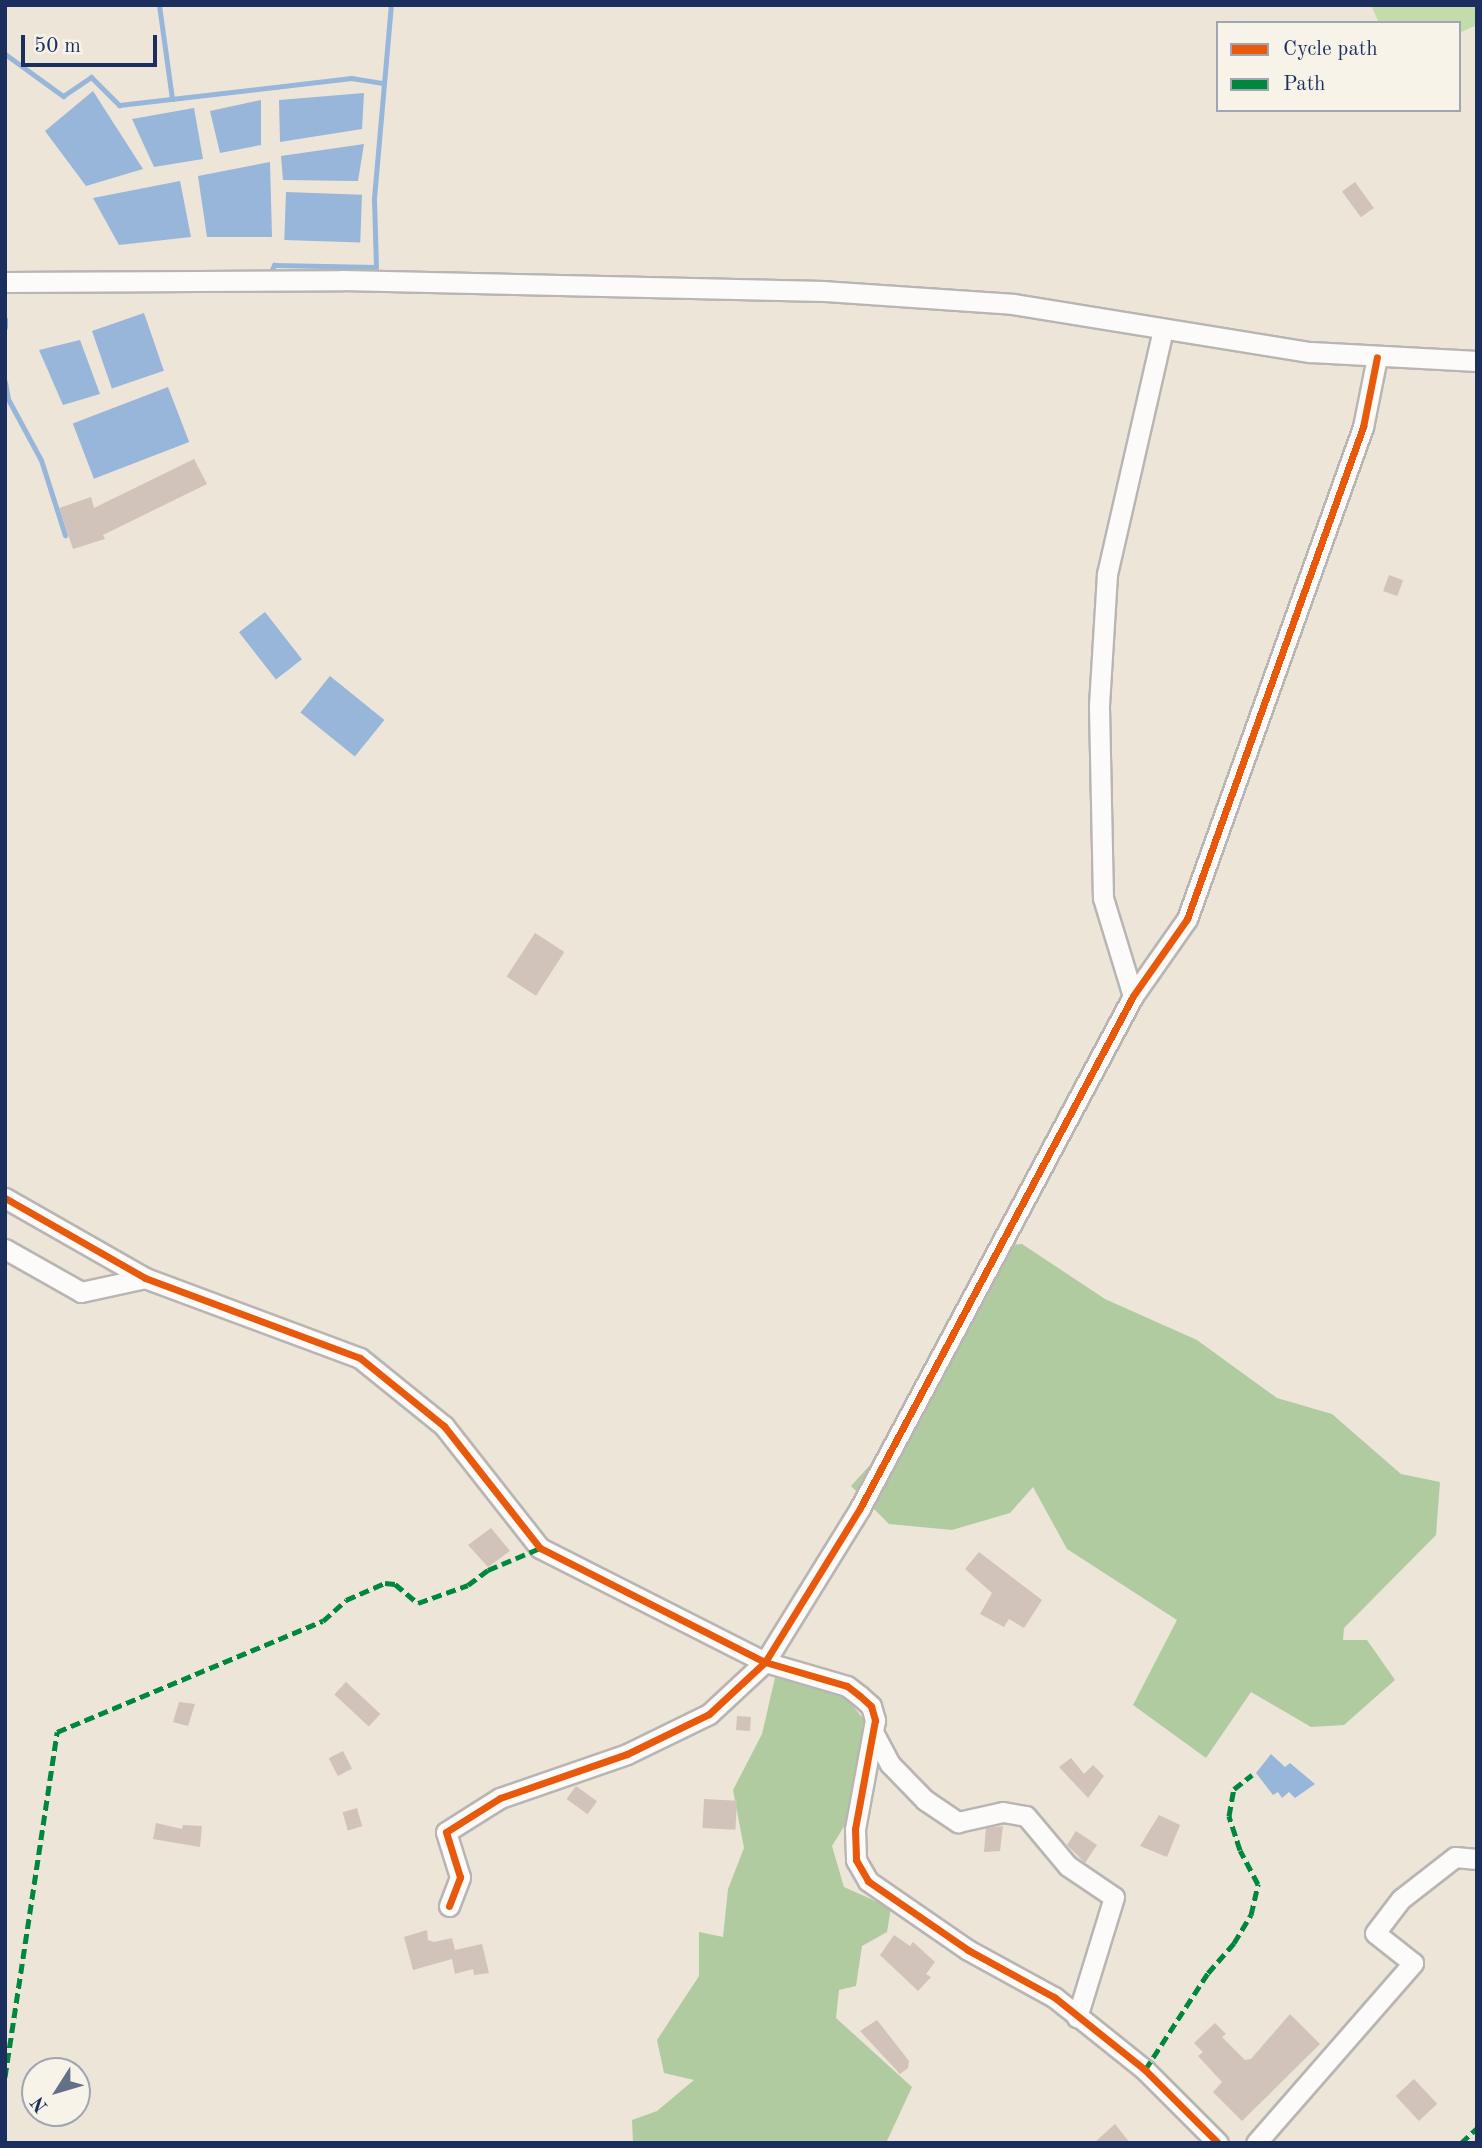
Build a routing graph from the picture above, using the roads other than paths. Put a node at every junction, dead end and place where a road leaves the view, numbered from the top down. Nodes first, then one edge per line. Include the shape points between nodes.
1 (5, 282) edge
2 (1163, 329) junction
3 (1377, 357) junction
4 (1477, 361) edge
5 (1133, 996) junction
6 (5, 1198) edge
7 (5, 1249) edge
8 (145, 1278) junction
9 (765, 1662) junction
10 (874, 1734) junction
11 (1477, 1859) edge
12 (449, 1906) dead end
13 (1077, 2017) junction
14 (1218, 2143) edge
15 (1256, 2143) edge

1 - 2 street via 342,280 824,291 1013,304
2 - 3 street via 1311,352
2 - 5 street via 1107,574 1099,705 1103,898
3 - 4 street
3 - 5 street via 1363,427 1187,919
5 - 9 street via 860,1508
6 - 8 street
7 - 8 street via 81,1292
8 - 9 street via 360,1358 444,1426 540,1548
9 - 10 street via 847,1686 871,1706
9 - 12 street via 709,1714 627,1754 528,1787 458,1822 446,1832 460,1878
10 - 13 street via 855,1829 856,1860 868,1881 968,1950 1054,1997
10 - 13 street via 890,1764 947,1815 958,1822 1003,1812 1026,1816 1068,1866 1114,1897
11 - 15 street via 1455,1857 1394,1908 1374,1933 1413,1963
13 - 14 street via 1145,2070

